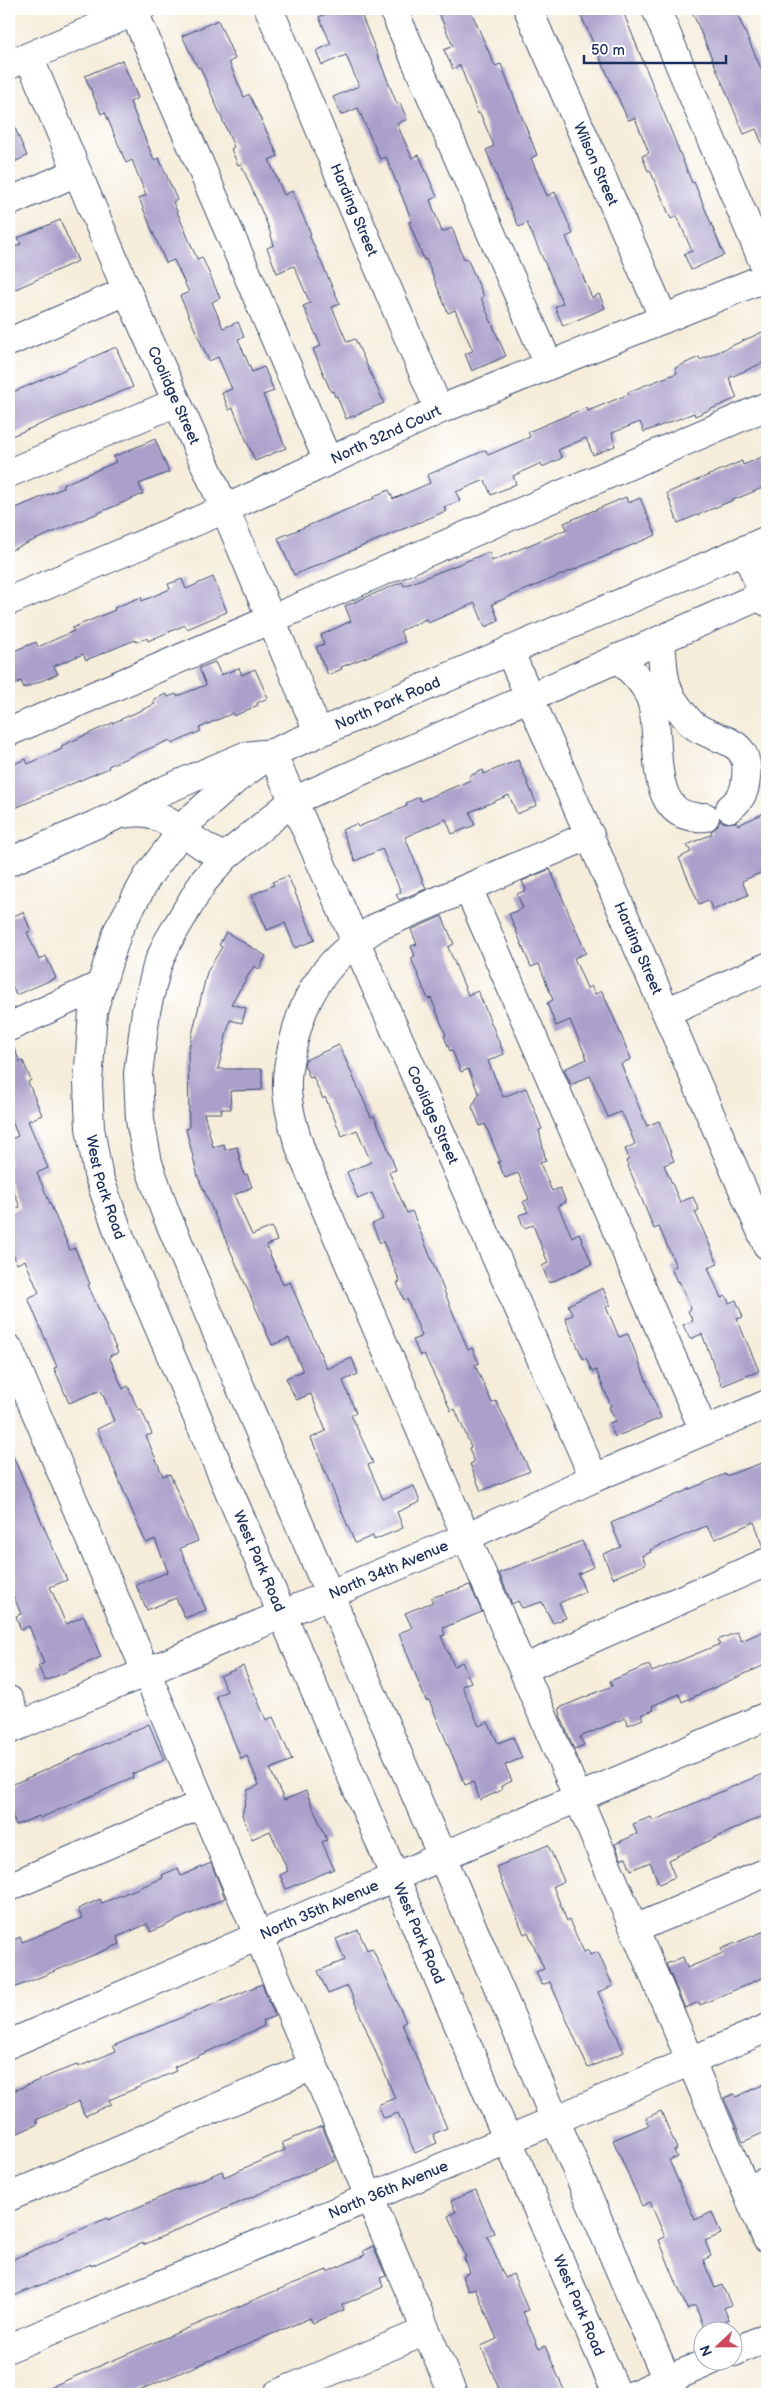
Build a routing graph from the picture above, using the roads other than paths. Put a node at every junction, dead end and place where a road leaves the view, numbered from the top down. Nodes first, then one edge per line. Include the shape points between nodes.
1 (269, 9) edge
2 (392, 9) edge
3 (528, 9) edge
4 (656, 9) edge
5 (138, 10) edge
6 (19, 61) edge
7 (77, 172) junction
8 (9, 202) edge
9 (767, 271) edge
10 (767, 277) edge
11 (127, 291) junction
12 (664, 319) junction
13 (9, 342) edge
14 (549, 365) junction
15 (177, 402) junction
16 (767, 406) edge
17 (439, 410) junction
18 (328, 461) junction
19 (9, 473) edge
20 (225, 509) junction
21 (756, 545) edge
22 (766, 596) edge
23 (9, 601) edge
24 (271, 620) junction
25 (661, 640) junction
26 (509, 650) junction
27 (618, 658) junction
28 (530, 697) junction
29 (9, 732) edge
30 (318, 732) junction
31 (272, 753) junction
32 (293, 801) junction
33 (730, 808) dead end
34 (120, 814) junction
35 (705, 817) dead end
36 (181, 832) junction
37 (590, 835) junction
38 (225, 857) junction
39 (9, 862) edge
40 (468, 888) junction
41 (356, 941) junction
42 (767, 968) edge
43 (100, 985) junction
44 (666, 1012) junction
45 (9, 1027) edge
46 (767, 1245) edge
47 (9, 1349) edge
48 (767, 1404) edge
49 (704, 1431) junction
50 (594, 1478) junction
51 (466, 1537) junction
52 (767, 1562) edge
53 (331, 1594) junction
54 (283, 1615) junction
55 (523, 1669) junction
56 (146, 1672) junction
57 (9, 1700) edge
58 (767, 1716) edge
59 (14, 1727) edge
60 (578, 1799) junction
61 (202, 1804) junction
62 (442, 1857) junction
63 (767, 1872) edge
64 (397, 1877) junction
65 (9, 1887) edge
66 (634, 1929) junction
67 (258, 1937) junction
68 (767, 2028) edge
69 (9, 2044) edge
70 (691, 2061) junction
71 (313, 2066) junction
72 (555, 2120) junction
73 (507, 2140) junction
74 (757, 2185) edge
75 (9, 2197) edge
76 (368, 2198) junction
77 (767, 2239) edge
78 (426, 2331) junction
79 (767, 2337) edge
80 (744, 2347) edge
81 (9, 2348) edge
82 (697, 2370) edge
83 (670, 2387) edge
84 (277, 2394) edge
85 (452, 2394) edge
86 (617, 2394) edge
87 (635, 2394) edge

1 - 17 street, Harding Street
2 - 14 street
3 - 12 street, Wilson Street
4 - 9 street
5 - 6 street
5 - 18 street
6 - 7 street, Coolidge Street
7 - 8 street
7 - 11 street, Coolidge Street
10 - 12 street, North 32nd Court
11 - 13 street
11 - 15 street, Coolidge Street
12 - 14 street, North 32nd Court
14 - 17 street, North 32nd Court
15 - 19 street
15 - 20 street, Coolidge Street
16 - 24 street
17 - 18 street, North 32nd Court
18 - 20 street, North 32nd Court
20 - 23 street, North 32nd Court
20 - 24 street, Coolidge Street
21 - 22 street
21 - 26 street, North Park Road
22 - 25 street
24 - 29 street
24 - 30 street, Coolidge Street
25 - 27 street
25 - 33 street via 666,686 674,702 693,724 725,738 739,749 747,762 745,789 740,800
26 - 28 street, Harding Street
26 - 30 street, North Park Road
27 - 28 street
27 - 35 street via 642,682 652,701 660,780 668,800 684,816
28 - 32 street
28 - 37 street, Harding Street
30 - 31 street, North Park Road
31 - 32 street, Coolidge Street
31 - 34 street, North Park Road via 245,756 160,792
31 - 36 street, West Park Road via 235,780
32 - 38 street
32 - 41 street, Coolidge Street
34 - 36 street via 150,814
34 - 39 street, North Park Road
36 - 38 street via 211,852
36 - 43 street, West Park Road via 148,876 118,930
37 - 40 street
37 - 44 street, Harding Street
38 - 53 street via 203,882 180,919 158,966 146,1011 138,1074 140,1120 148,1163 166,1214
40 - 41 street via 377,927
40 - 49 street
41 - 50 street, Coolidge Street
41 - 51 street via 321,975 298,1021 287,1088 292,1122 303,1156
42 - 44 street
43 - 45 street
43 - 54 street, West Park Road via 92,1011 88,1083 90,1128 98,1174 120,1236
44 - 46 street, Harding Street
47 - 56 street
48 - 49 street, North 34th Avenue
49 - 50 street, North 34th Avenue
50 - 51 street, North 34th Avenue
51 - 53 street, North 34th Avenue
51 - 55 street
52 - 55 street
53 - 54 street, North 34th Avenue
53 - 62 street
54 - 56 street, North 34th Avenue
54 - 64 street, West Park Road
55 - 60 street
56 - 59 street, North 34th Avenue
56 - 61 street
57 - 59 street
58 - 60 street, North 35th Avenue
60 - 62 street, North 35th Avenue
60 - 66 street
61 - 65 street
61 - 67 street
62 - 64 street, North 35th Avenue
62 - 72 street
63 - 66 street
64 - 67 street, North 35th Avenue
64 - 73 street, West Park Road
66 - 70 street
67 - 69 street, North 35th Avenue
67 - 71 street
68 - 70 street, North 36th Avenue
70 - 72 street, North 36th Avenue
70 - 74 street
71 - 75 street
71 - 76 street
72 - 73 street, North 36th Avenue
72 - 83 street
73 - 76 street, North 36th Avenue
73 - 86 street, West Park Road
74 - 77 street
76 - 78 street
76 - 81 street, North 36th Avenue
78 - 84 street
78 - 85 street
79 - 80 street
82 - 83 street
83 - 87 street

